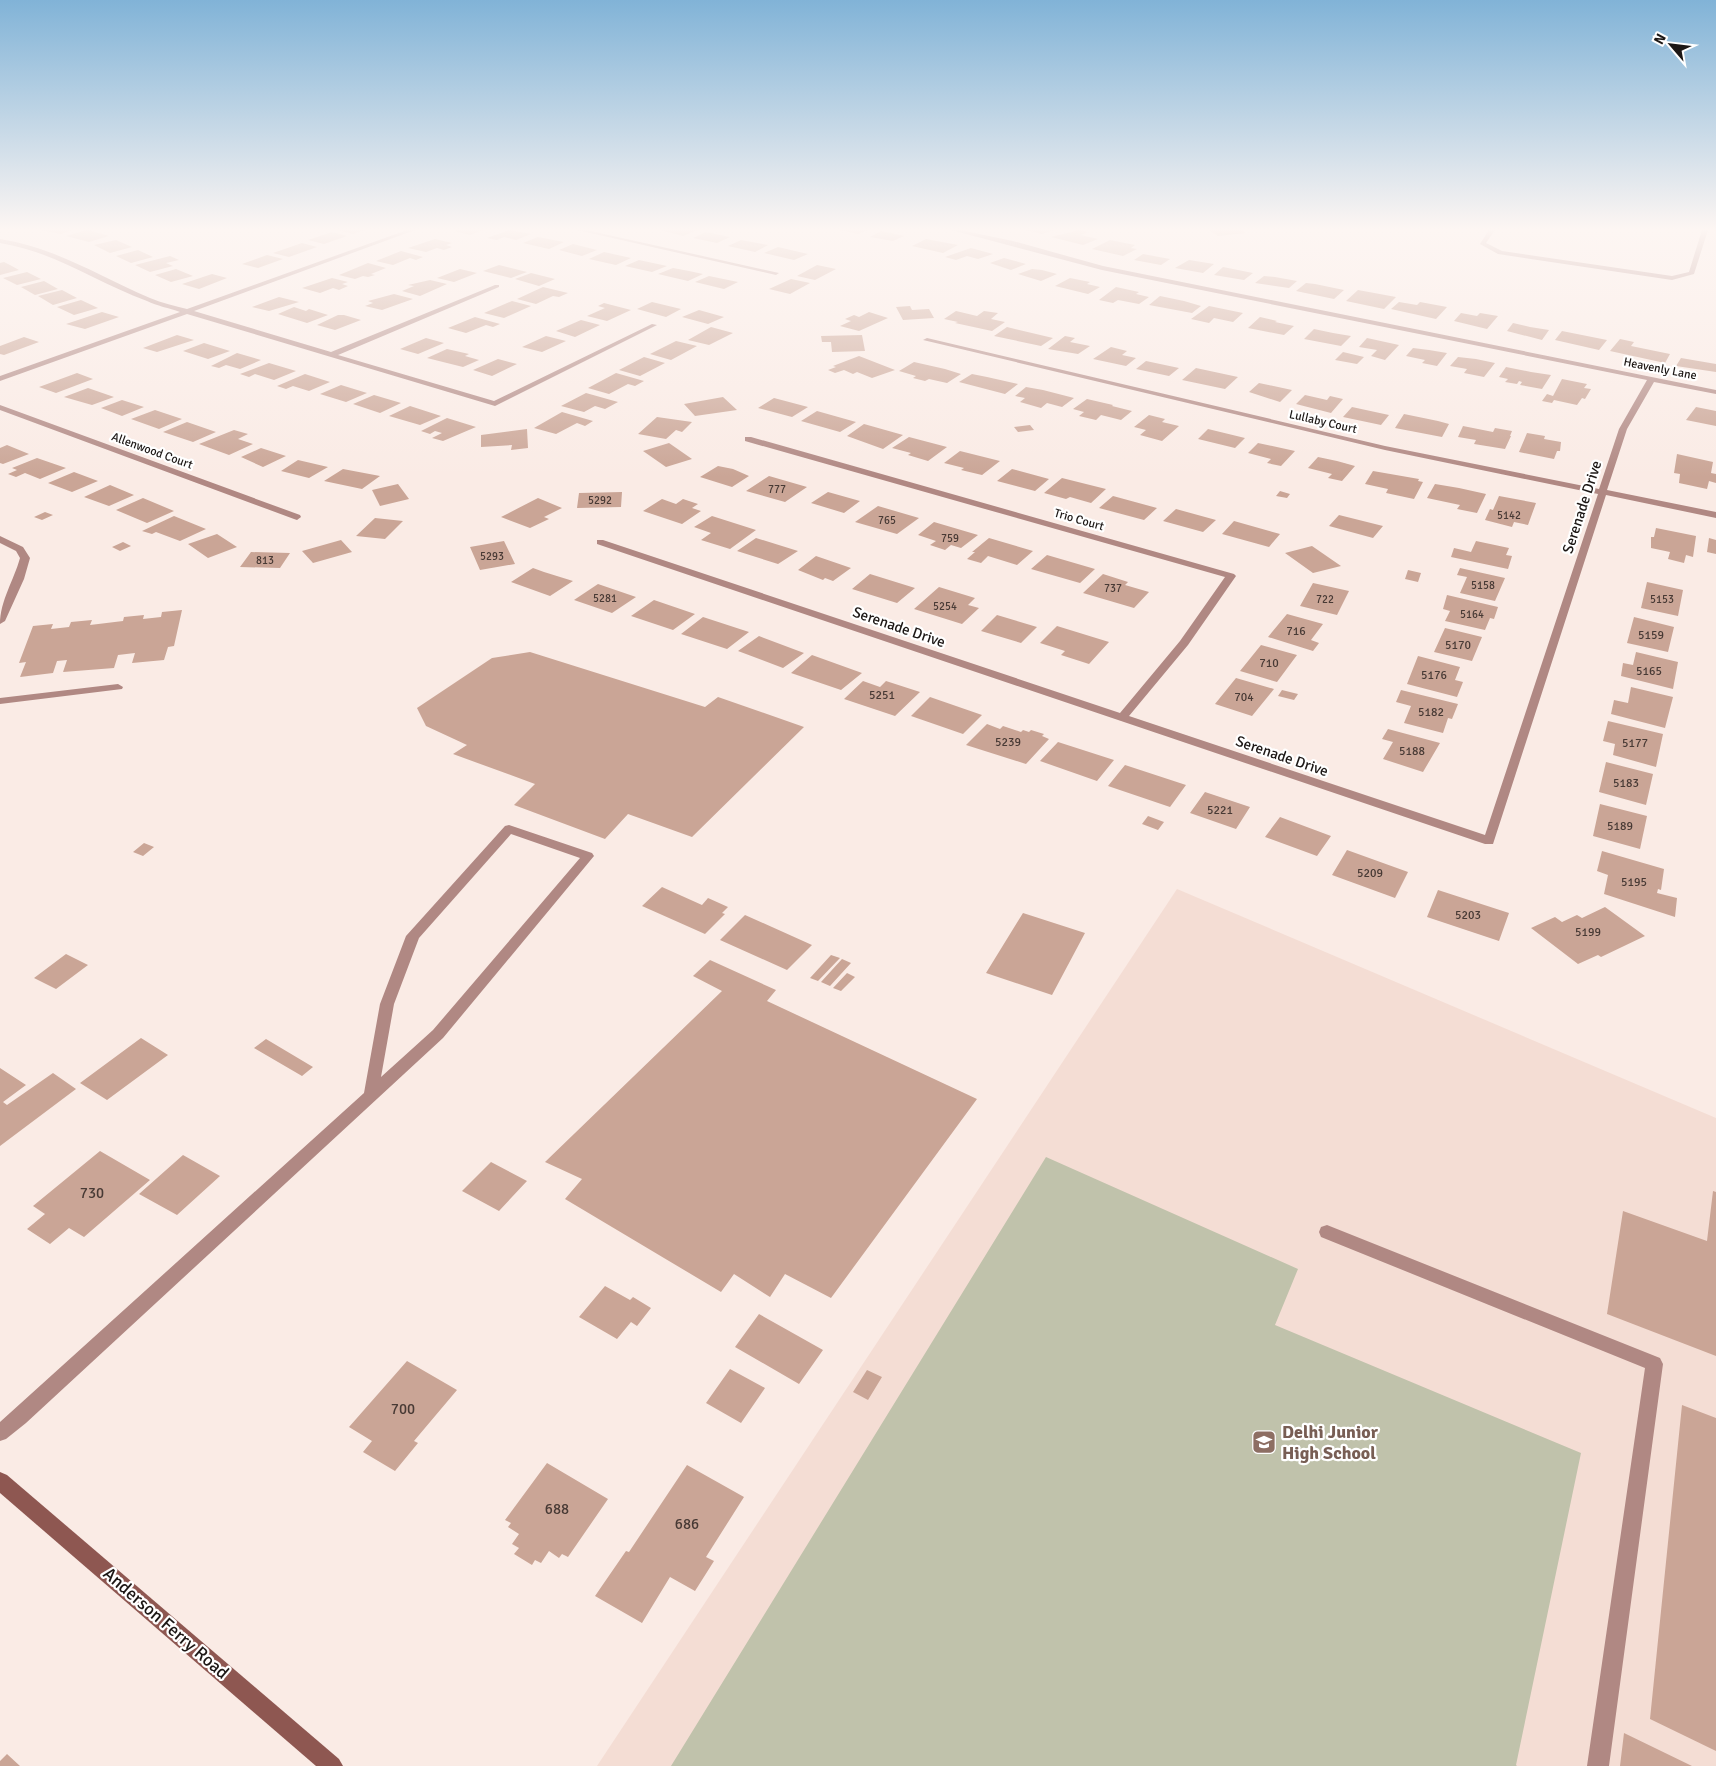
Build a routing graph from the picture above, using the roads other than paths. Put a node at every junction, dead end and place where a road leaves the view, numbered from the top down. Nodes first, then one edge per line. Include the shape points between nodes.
1 (184, 312) edge
2 (186, 312) edge
3 (434, 312) edge
4 (1322, 312) edge
5 (654, 325) dead end
6 (927, 340) dead end
7 (331, 356) junction
8 (0, 379) edge
9 (1652, 379) junction
10 (1716, 392) edge
11 (0, 407) edge
12 (748, 438) dead end
13 (1602, 492) junction
14 (1716, 515) edge
15 (296, 517) dead end
16 (0, 539) edge
17 (600, 542) dead end
18 (0, 621) edge
19 (118, 687) dead end
20 (0, 701) edge
21 (1122, 718) junction
22 (371, 1096) junction
23 (1326, 1232) dead end
24 (0, 1434) edge
25 (0, 1481) edge
26 (332, 1766) edge
27 (1598, 1766) edge

1 - 8 street
2 - 7 street
3 - 7 street
4 - 9 street, Heavenly Lane
5 - 7 street via 494,404
6 - 13 street, Lullaby Court via 1346,439
9 - 10 street, Heavenly Lane
9 - 13 street, Serenade Drive via 1623,429
11 - 15 street, Allenwood Court
12 - 21 street, Trio Court via 1231,576 1184,643
13 - 14 street, Lullaby Court
13 - 21 street, Serenade Drive via 1489,841
16 - 18 street via 20,549 25,558 20,579
17 - 21 street, Serenade Drive
19 - 20 street
22 - 22 street via 438,1034 588,856 509,829 412,936 386,1004
22 - 24 street
23 - 27 street via 1654,1364
25 - 26 street, Anderson Ferry Road

